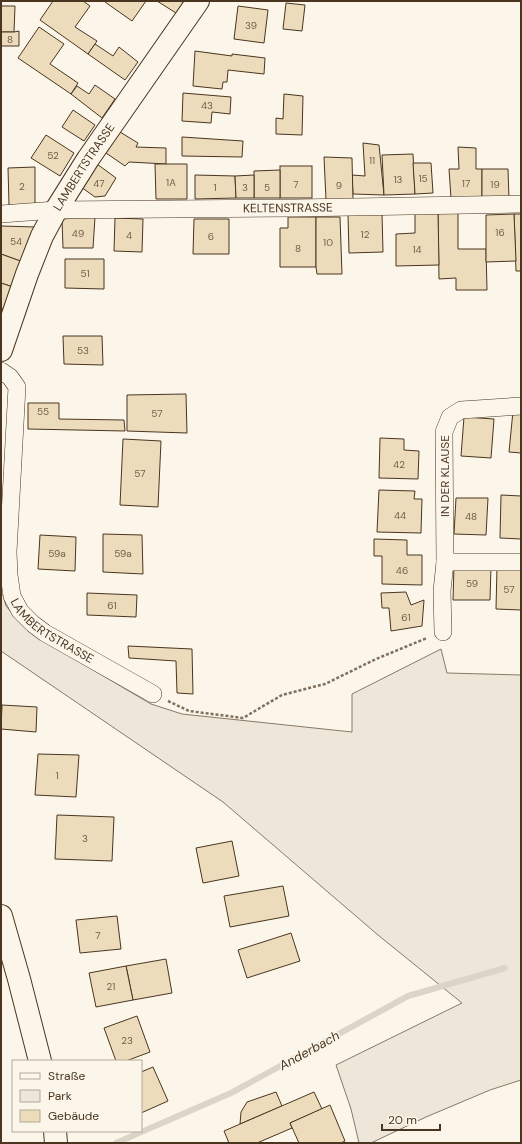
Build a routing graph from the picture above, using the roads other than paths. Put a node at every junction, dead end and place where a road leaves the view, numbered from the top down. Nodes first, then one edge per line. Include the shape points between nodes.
1 (198, 1) edge
2 (521, 204) edge
3 (56, 210) junction
4 (1, 214) edge
5 (1, 350) edge
6 (1, 371) edge
7 (521, 406) edge
8 (445, 562) junction
9 (521, 562) edge
10 (443, 632) road end
11 (153, 694) road end
12 (1, 916) edge
13 (40, 1060) edge
14 (55, 1132) edge
15 (56, 1143) edge

1 - 3 main road, LAMBERTSTRASSE via 88,159
2 - 3 street, KELTENSTRASSE
3 - 4 street, KELTENSTRASSE
3 - 5 main road, LAMBERTSTRASSE via 42,236 27,274
6 - 11 street, LAMBERTSTRASSE via 10,377 17,387 8,552 12,596 20,611 45,633
7 - 8 street, IN DER KLAUSE via 461,410 450,417 444,432
8 - 9 street
8 - 10 street, IN DER KLAUSE via 442,591
12 - 13 main road
14 - 15 main road

